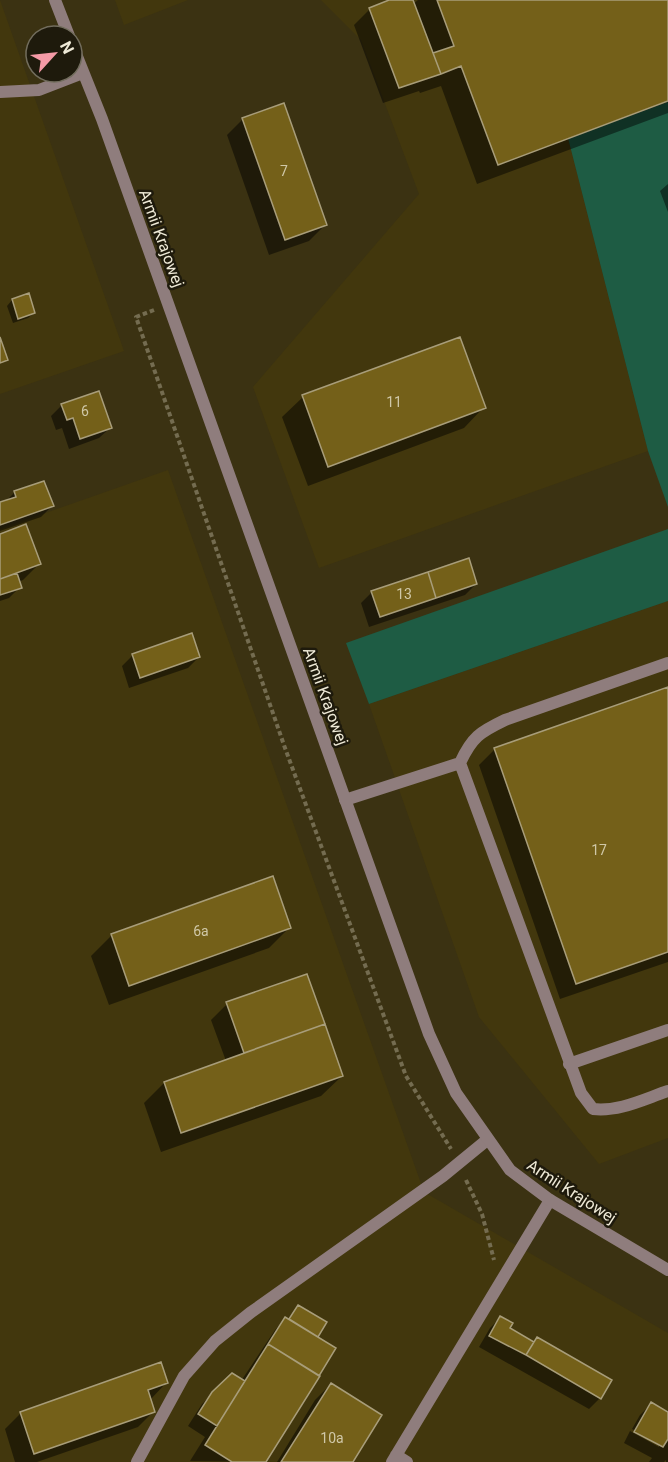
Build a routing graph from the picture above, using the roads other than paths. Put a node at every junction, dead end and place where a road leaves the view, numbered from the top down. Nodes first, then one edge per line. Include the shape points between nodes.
1 (55, 0) edge
2 (64, 24) edge
3 (84, 77) edge
4 (56, 84) edge
5 (0, 92) edge
6 (668, 663) edge
7 (460, 763) junction
8 (345, 800) junction
9 (668, 1030) edge
10 (569, 1064) junction
11 (668, 1090) edge
12 (488, 1140) junction
13 (550, 1200) junction
14 (668, 1269) edge
15 (394, 1459) edge
16 (137, 1462) edge
17 (407, 1462) edge

1 - 2 street
3 - 8 street, Armii Krajowej
4 - 5 street via 39,90
6 - 7 street via 505,720 468,744
7 - 8 street
7 - 10 street
8 - 12 street, Armii Krajowej via 429,1035 456,1093
9 - 10 street
10 - 11 street via 581,1093 593,1109 623,1107
12 - 13 street, Armii Krajowej via 510,1170
12 - 16 street via 215,1341 184,1376
13 - 14 street, Armii Krajowej
13 - 15 street
15 - 17 street

